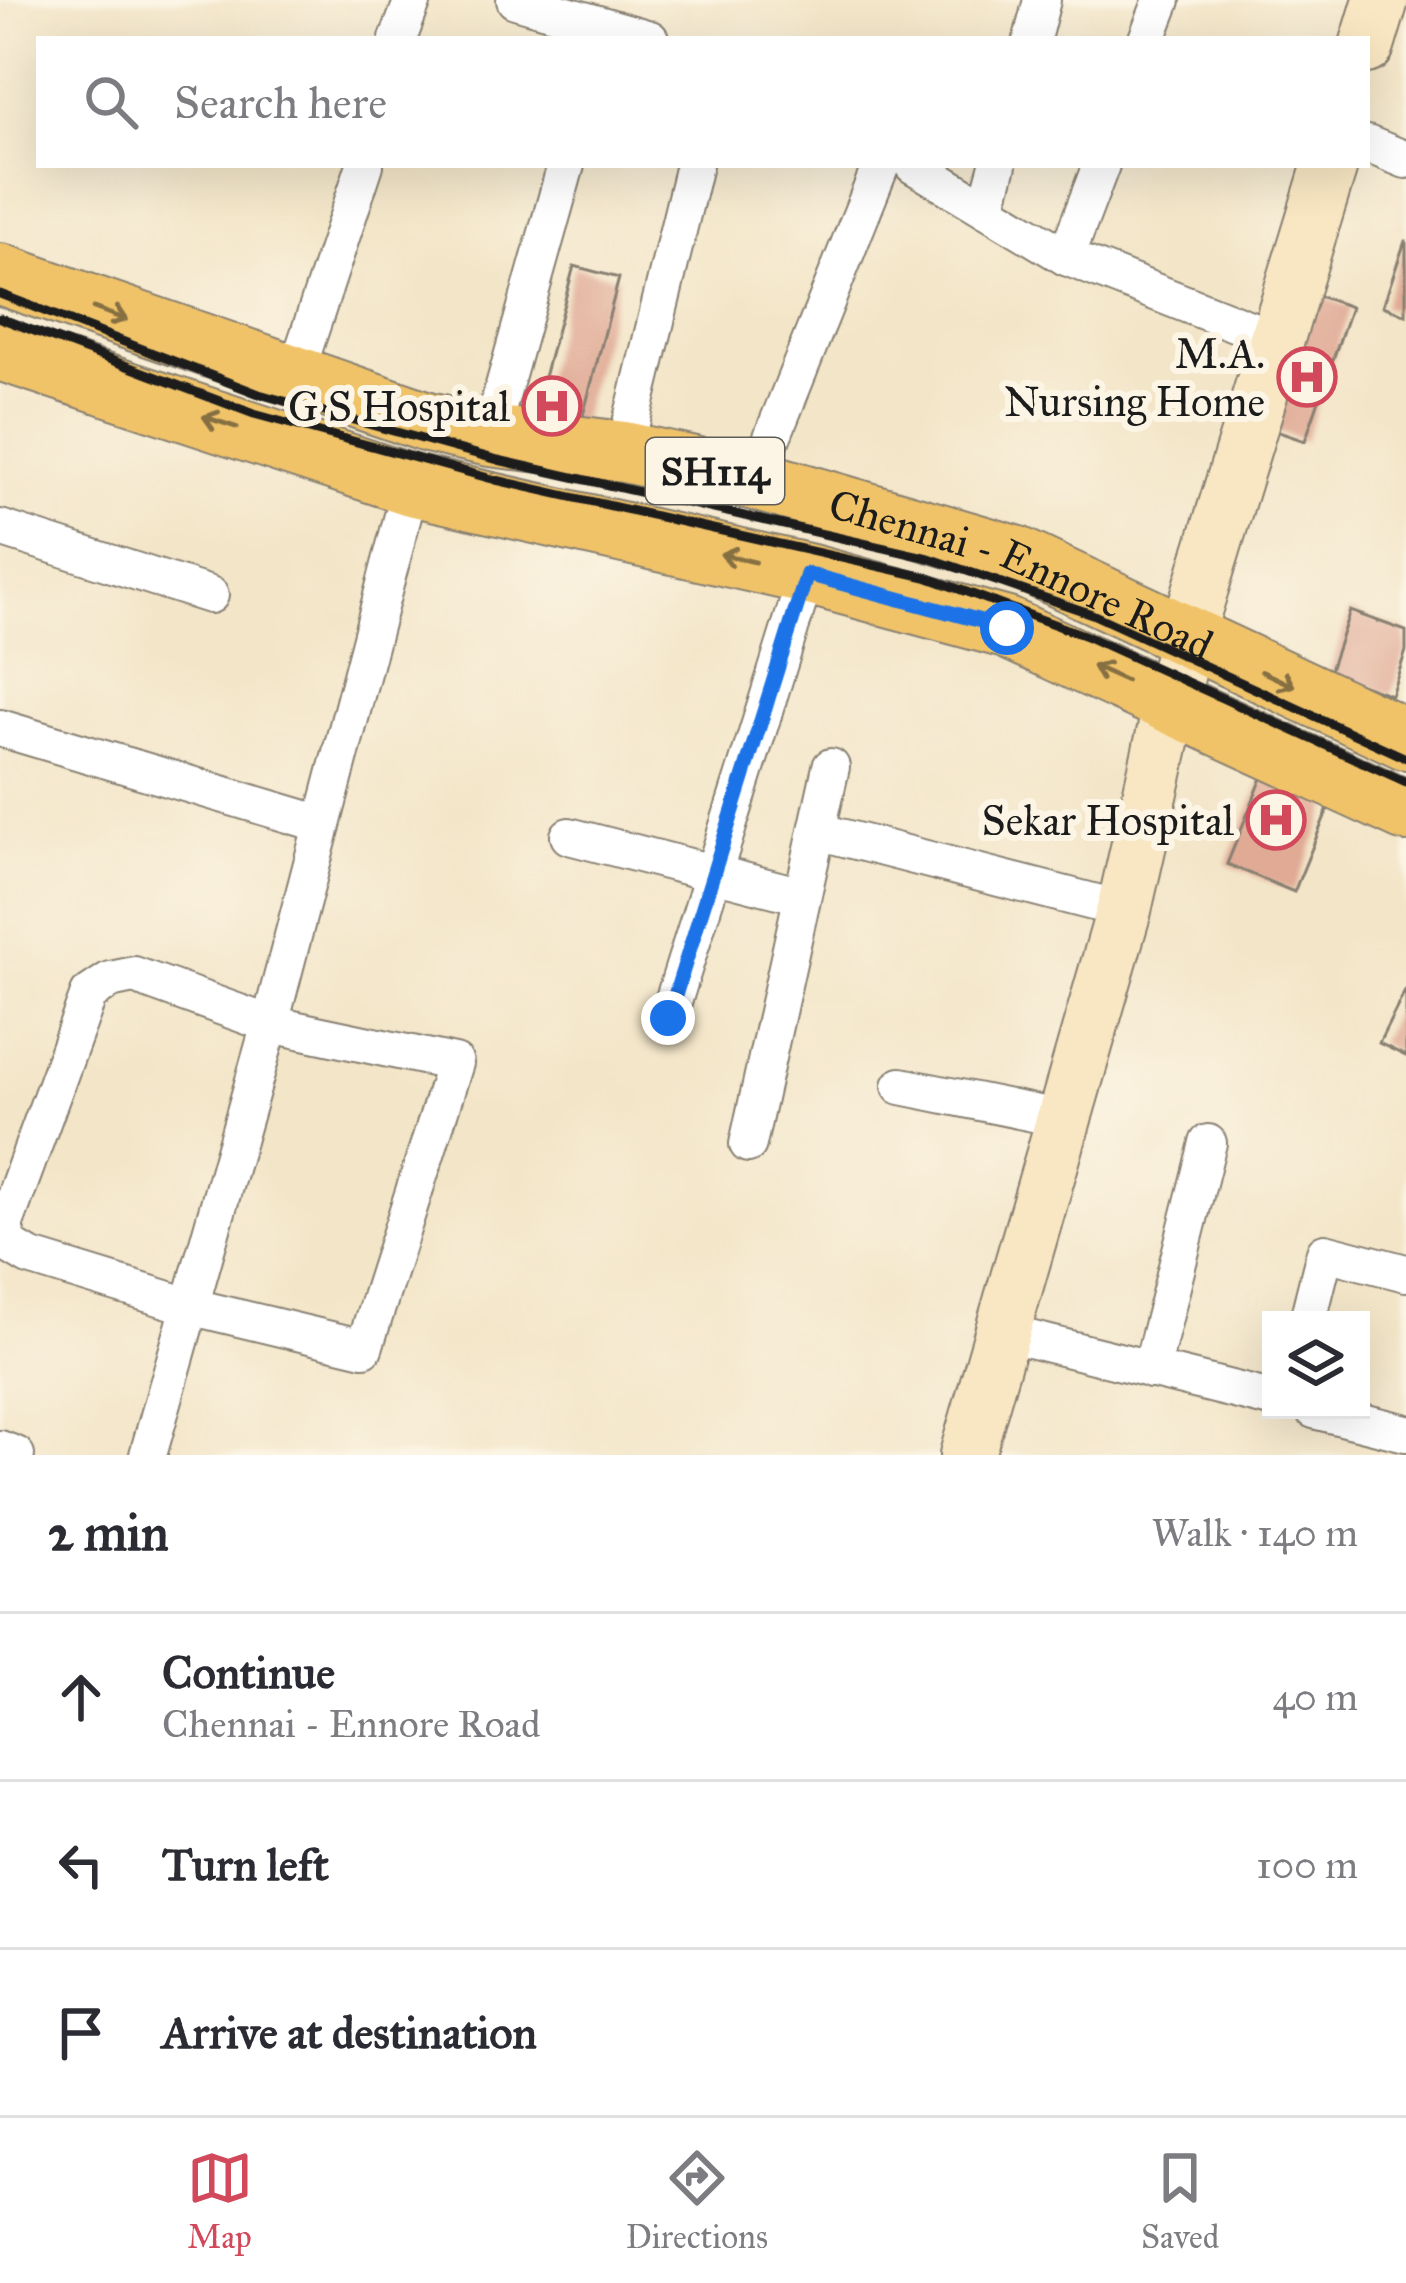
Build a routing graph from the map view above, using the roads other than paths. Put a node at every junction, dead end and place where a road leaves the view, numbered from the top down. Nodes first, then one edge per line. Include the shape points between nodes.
1 (413, 0) edge
2 (515, 0) edge
3 (1042, 0) edge
4 (1162, 0) edge
5 (1381, 0) edge
6 (603, 32) edge
7 (399, 36) edge
8 (1033, 36) edge
9 (1149, 36) edge
10 (1370, 36) edge
11 (1370, 145) edge
12 (1406, 160) edge
13 (363, 168) edge
14 (565, 168) edge
15 (693, 168) edge
16 (880, 168) edge
17 (918, 168) edge
18 (997, 168) edge
19 (1099, 168) edge
20 (1329, 168) edge
21 (986, 208) junction
22 (1066, 257) junction
23 (0, 274) edge
24 (1275, 339) junction
25 (2, 356) edge
26 (308, 383) junction
27 (490, 436) junction
28 (302, 449) junction
29 (624, 452) junction
30 (755, 480) junction
31 (411, 484) junction
32 (0, 528) edge
33 (807, 574) junction
34 (210, 596) dead end
35 (1186, 637) junction
36 (1172, 701) junction
37 (0, 728) edge
38 (1406, 739) edge
39 (831, 767) dead end
40 (1406, 811) edge
41 (322, 824) junction
42 (817, 831) junction
43 (569, 836) dead end
44 (712, 877) junction
45 (802, 896) junction
46 (1124, 910) junction
47 (668, 1018) dead end
48 (270, 1024) junction
49 (901, 1086) dead end
50 (1063, 1119) junction
51 (1208, 1143) dead end
52 (748, 1144) dead end
53 (1406, 1273) edge
54 (190, 1306) junction
55 (1310, 1311) edge
56 (1001, 1332) junction
57 (1151, 1370) junction
58 (1262, 1397) edge
59 (1350, 1419) edge
60 (1406, 1433) edge
61 (0, 1449) edge
62 (16, 1455) edge
63 (148, 1455) edge
64 (967, 1455) edge

1 - 7 street
2 - 6 street
3 - 8 street
4 - 9 street
5 - 10 street
11 - 12 street
13 - 26 street
14 - 27 street
15 - 29 street
16 - 30 street
17 - 21 street
18 - 21 street
19 - 22 street
20 - 24 street
21 - 22 street
22 - 24 street
23 -> 26 main road, Chennai - Ennore Road / SH114
24 - 35 street
28 -> 25 main road, Chennai - Ennore Road / SH114
26 - 27 main road, Chennai - Ennore Road / SH114
26 - 28 main road
27 - 29 main road, Chennai - Ennore Road / SH114
28 - 31 main road, Chennai - Ennore Road / SH114
29 - 30 main road, Chennai - Ennore Road / SH114
30 - 35 main road, Chennai - Ennore Road / SH114 via 1015,556
33 -> 31 main road, Chennai - Ennore Road / SH114
31 - 41 street
32 - 34 street
36 -> 33 main road, Chennai - Ennore Road / SH114 via 1007,628
33 - 44 street
35 - 36 street
35 -> 38 main road, Chennai - Ennore Road / SH114
36 - 40 main road, Chennai - Ennore Road / SH114
36 - 46 street
37 - 41 street
39 - 42 street
41 - 48 street
42 - 45 street
42 - 46 street
43 - 44 street
44 - 45 street
44 - 47 street
45 - 52 street
46 - 50 street
48 - 54 street
48 - 54 street via 134,975 89,994 4,1226 9,1245 29,1257
48 - 54 street via 454,1063 364,1348
49 - 50 street
50 - 56 street
51 - 57 street
53 - 55 street via 1325,1252
54 - 63 street
56 - 57 street
56 - 64 street
57 - 58 street
59 - 60 street
61 - 62 street

